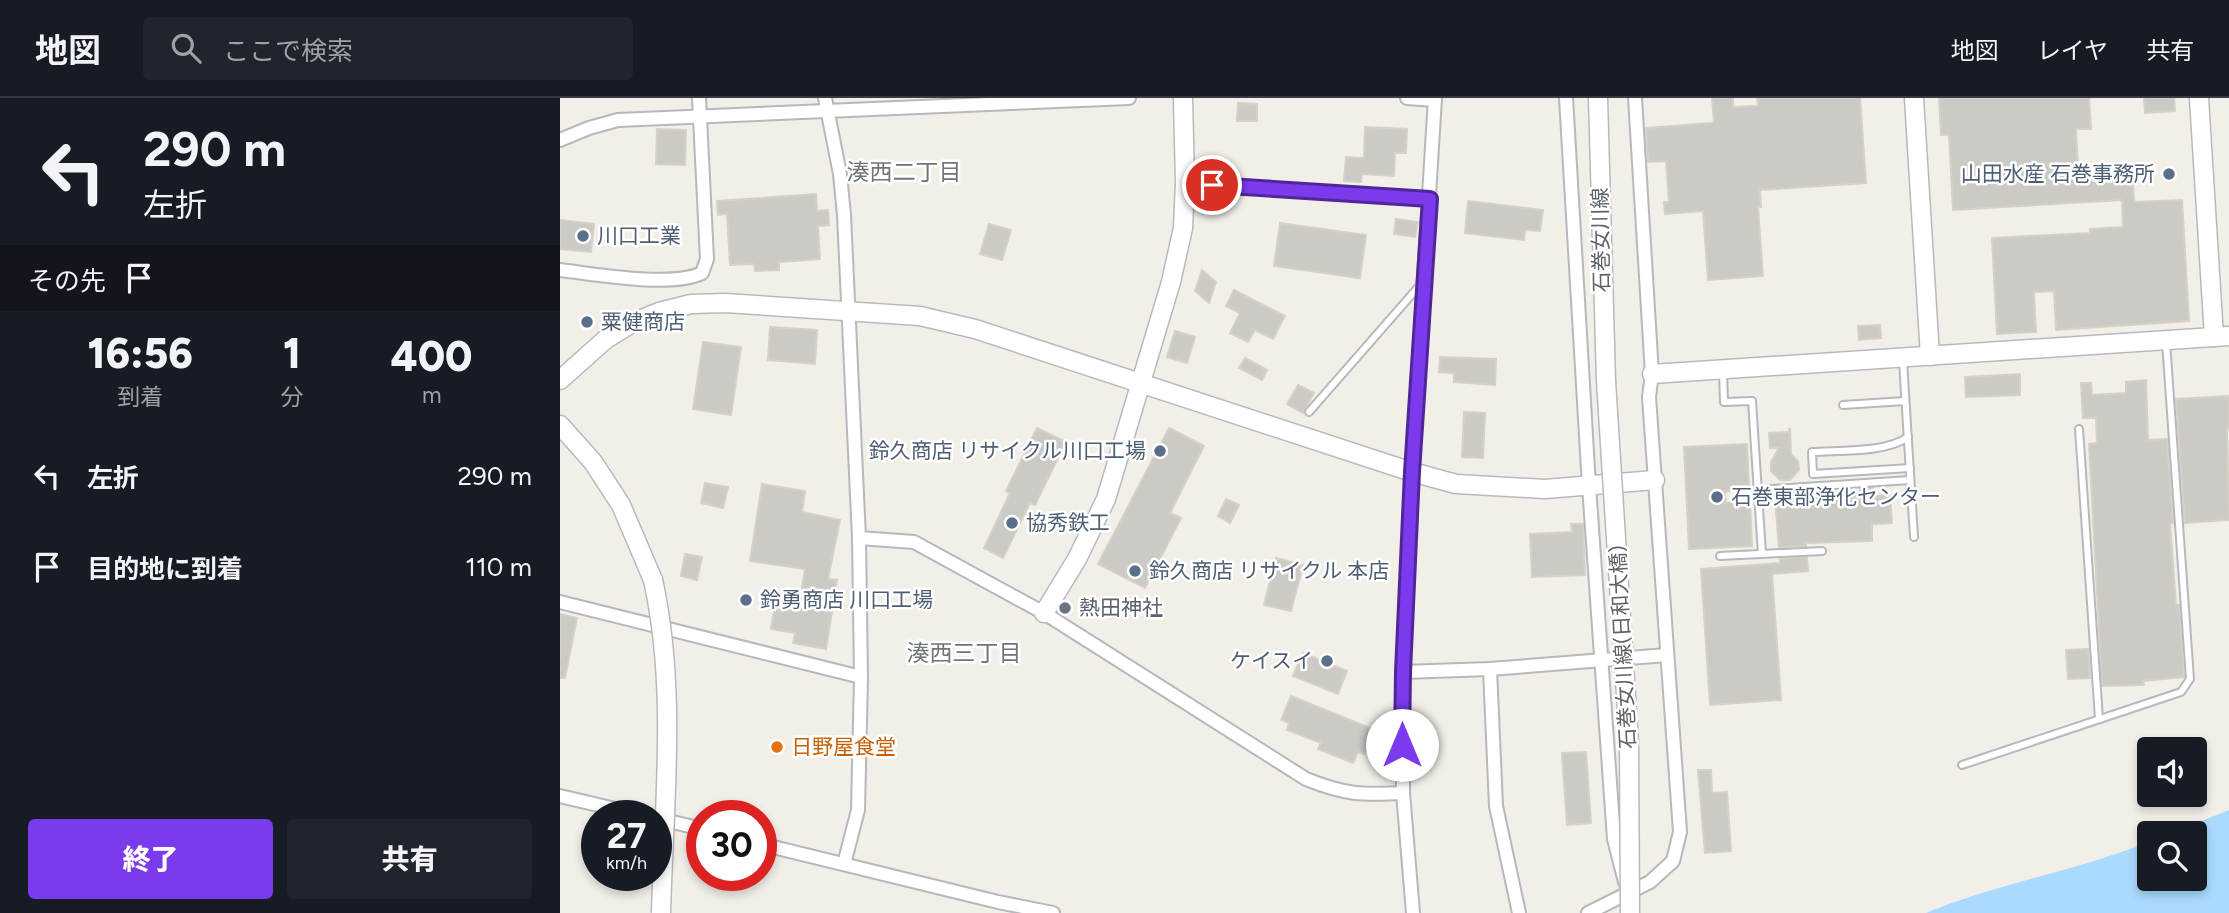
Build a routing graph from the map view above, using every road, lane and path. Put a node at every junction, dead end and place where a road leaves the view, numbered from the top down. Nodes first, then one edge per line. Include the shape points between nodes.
1 (699, 98) edge
2 (1129, 98) edge
3 (1183, 98) edge
4 (1407, 98) edge
5 (1566, 98) edge
6 (1598, 98) edge
7 (1635, 98) edge
8 (1914, 98) edge
9 (2199, 98) edge
10 (1086, 99) edge
11 (1435, 99) edge
12 (906, 103) edge
13 (826, 104) edge
14 (701, 116) junction
15 (560, 124) edge
16 (564, 138) edge
17 (1185, 184) junction
18 (1430, 199) junction
19 (560, 270) edge
20 (1426, 279) junction
21 (849, 311) junction
22 (2221, 336) edge
23 (2165, 340) junction
24 (1930, 356) junction
25 (1903, 358) junction
26 (1723, 370) junction
27 (1652, 374) junction
28 (560, 380) edge
29 (1606, 381) joint
30 (1141, 383) junction
31 (1905, 401) junction
32 (1843, 405) dead end
33 (1309, 412) dead end
34 (560, 425) edge
35 (2079, 429) dead end
36 (1908, 437) junction
37 (1910, 468) junction
38 (1412, 472) junction
39 (1655, 480) junction
40 (1910, 480) junction
41 (1589, 486) junction
42 (1758, 490) junction
43 (1914, 537) dead end
44 (859, 538) junction
45 (1822, 551) dead end
46 (1762, 554) junction
47 (1720, 556) dead end
48 (560, 602) edge
49 (1044, 613) junction
50 (1667, 655) junction
51 (1602, 660) junction
52 (1490, 669) junction
53 (1403, 672) junction
54 (861, 677) junction
55 (2099, 719) junction
56 (1962, 765) dead end
57 (1403, 793) junction
58 (560, 796) edge
59 (581, 801) edge
60 (777, 848) edge
61 (844, 864) junction
62 (1627, 894) junction
63 (661, 913) edge
64 (1053, 913) edge
65 (1413, 913) edge
66 (1518, 913) edge
67 (1588, 913) edge
68 (1630, 913) edge

1 - 14 street
2 - 10 street
3 - 17 street
4 - 11 street
5 - 41 street
6 - 29 street, 石巻女川線
7 - 27 street
8 - 24 street
9 - 22 street
10 - 12 street
11 - 18 street
12 - 13 street
13 - 14 street
13 - 21 street via 840,174
14 - 16 street via 618,120
14 - 19 street via 707,259 702,273 693,278 636,279
15 - 16 street
17 - 18 street
17 - 30 street via 1183,228
18 - 20 street
20 - 33 lane
20 - 38 street
21 - 28 street via 691,304 632,323 606,339
21 - 30 street via 920,316 975,329
21 - 44 street
22 - 23 street
23 - 24 street
23 - 55 lane via 2190,679 2181,692
24 - 25 street
25 - 26 street
25 - 31 lane
26 - 27 street
26 - 42 lane via 1724,402 1752,401
27 - 39 street via 1649,397
29 - 68 street, 石巻女川線(日和大橋), bridge via 1629,743
30 - 38 street
30 - 49 street via 1106,499
31 - 32 lane
31 - 36 lane
34 - 63 street, bridge via 593,462 621,505 653,580 662,620 667,677
35 - 55 lane
36 - 37 lane
36 - 37 lane via 1891,445 1812,452 1813,474
37 - 40 lane
38 - 41 street via 1455,484 1490,487
38 - 53 street
39 - 41 street
39 - 50 street
40 - 42 lane
40 - 43 lane
41 - 51 street
42 - 46 lane
44 - 49 street via 914,541
44 - 54 street
45 - 46 lane
46 - 47 lane
48 - 54 street
49 - 57 street via 1306,779 1338,792
50 - 51 street
50 - 62 street via 1680,832 1673,861 1650,882
51 - 52 street
51 - 62 street via 1614,839
52 - 53 street
52 - 66 street via 1496,806
53 - 57 street
54 - 61 street via 858,810
55 - 56 lane
57 - 65 street
58 - 59 street
60 - 61 street
61 - 64 street
62 - 67 street

